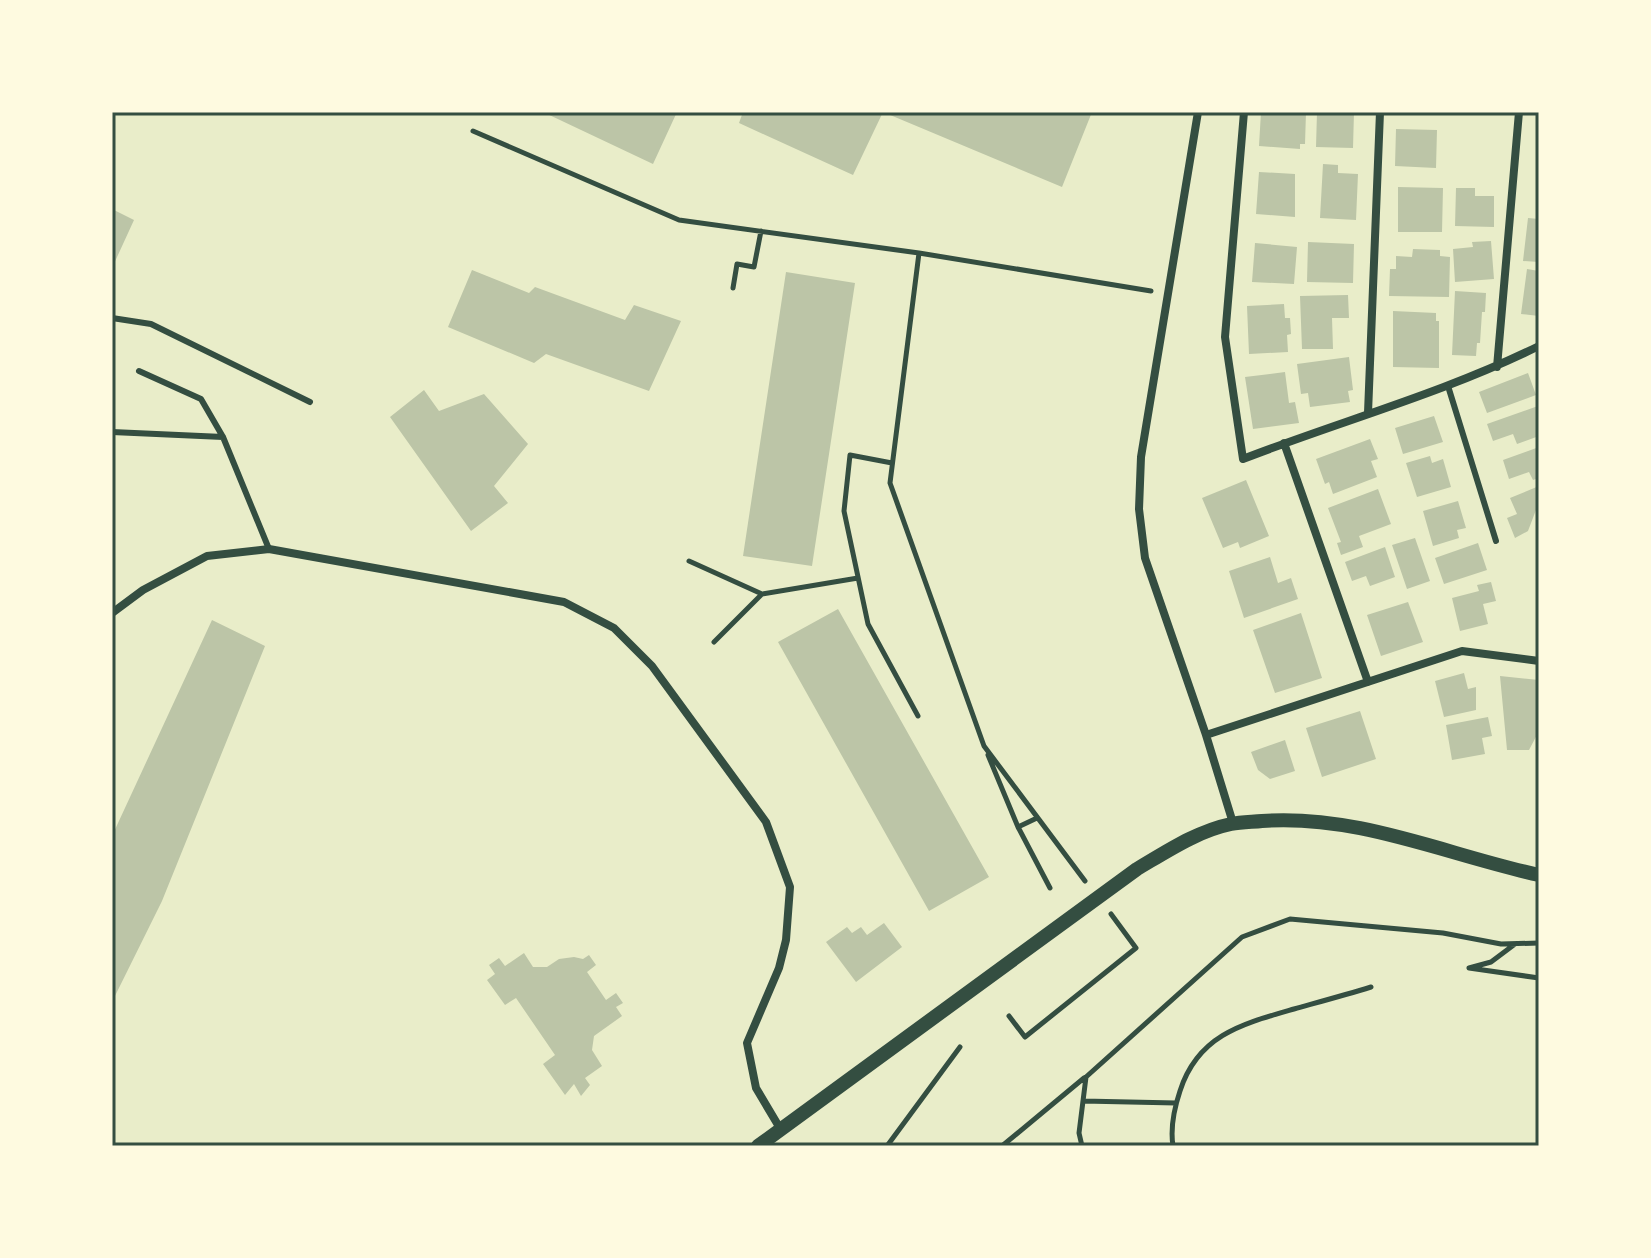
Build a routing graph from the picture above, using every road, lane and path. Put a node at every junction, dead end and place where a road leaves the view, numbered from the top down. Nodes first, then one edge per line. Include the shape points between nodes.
1 (1198, 112) edge
2 (1244, 112) edge
3 (1380, 112) edge
4 (1519, 112) edge
5 (473, 131) dead end
6 (761, 231) junction
7 (919, 253) junction
8 (733, 288) dead end
9 (1168, 295) junction
10 (112, 318) edge
11 (1539, 346) edge
12 (1497, 367) junction
13 (139, 371) dead end
14 (1448, 386) junction
15 (310, 402) dead end
16 (1368, 413) junction
17 (112, 432) edge
18 (223, 437) junction
19 (1284, 443) junction
20 (892, 463) junction
21 (1496, 541) dead end
22 (269, 549) junction
23 (689, 561) dead end
24 (858, 578) junction
25 (762, 594) junction
26 (112, 613) edge
27 (714, 642) dead end
28 (1539, 661) edge
29 (1368, 682) junction
30 (918, 716) dead end
31 (1206, 735) junction
32 (984, 746) junction
33 (1233, 823) junction
34 (1018, 827) junction
35 (1539, 875) edge
36 (1050, 888) dead end
37 (1539, 943) edge
38 (1515, 944) junction
39 (1136, 948) dead end
40 (1539, 978) edge
41 (1371, 987) dead end
42 (1009, 1016) dead end
43 (960, 1047) dead end
44 (1086, 1077) junction
45 (1083, 1101) junction
46 (1176, 1103) junction
47 (781, 1130) junction
48 (758, 1146) edge
49 (887, 1146) edge
50 (1002, 1146) edge
51 (1082, 1146) edge
52 (1173, 1146) edge

1 - 9 street
2 - 19 street via 1225,337 1243,459
3 - 16 street
4 - 12 street
5 - 6 path via 679,220
6 - 7 path
6 - 8 path via 754,267 737,264
7 - 9 path
7 - 20 path
9 - 31 street via 1141,457 1139,509 1145,558
10 - 15 lane via 151,324
11 - 12 street
12 - 14 street
13 - 18 lane via 201,399
14 - 16 street
14 - 21 lane
16 - 19 street
17 - 18 lane
18 - 22 lane
19 - 29 street
20 - 24 path via 850,455 844,511
20 - 32 path via 890,483
22 - 26 street via 207,556
22 - 47 street via 564,602 614,628 652,666 766,822 790,887 779,968 747,1043 756,1088
23 - 25 path
24 - 25 path
24 - 30 path via 868,624
25 - 27 path
28 - 29 street via 1462,651
29 - 31 street
31 - 33 street
32 - 34 path
32 - 34 path via 1037,818
33 - 35 street via 1318,821 1366,828
33 - 47 street via 1137,869
34 - 36 path
37 - 38 path
38 - 40 path via 1491,962 1469,968
38 - 44 path via 1290,919 1242,937
39 - 42 path via 1025,1037
41 - 46 path via 1230,1030 1196,1059
43 - 49 path
44 - 45 path
44 - 50 path
45 - 46 path
45 - 51 path
46 - 52 path
47 - 48 street

